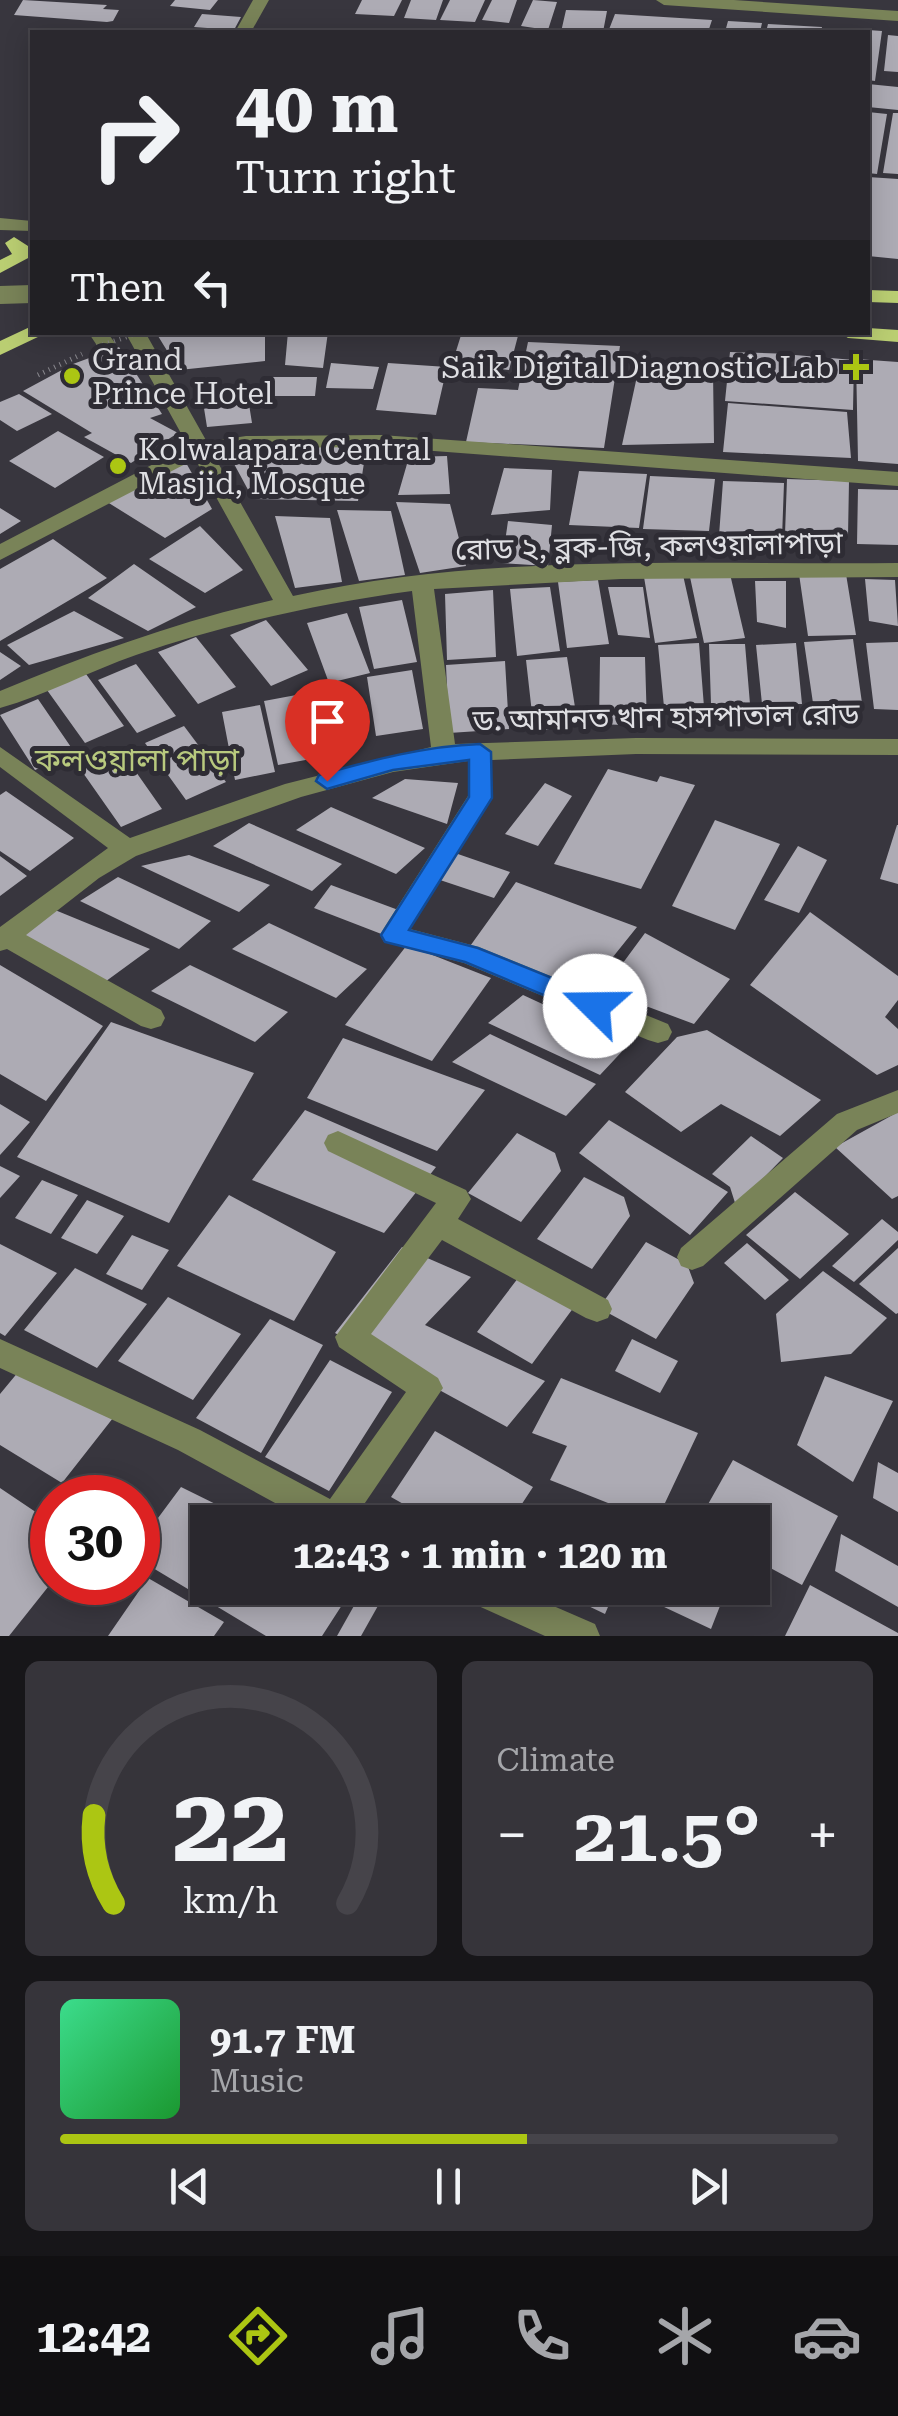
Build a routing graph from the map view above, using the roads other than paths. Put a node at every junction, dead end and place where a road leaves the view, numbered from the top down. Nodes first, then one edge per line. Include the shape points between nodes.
1 (260, 0) edge
2 (664, 0) edge
3 (890, 10) edge
4 (244, 30) edge
5 (0, 224) edge
6 (30, 226) edge
7 (16, 243) edge
8 (0, 266) edge
9 (30, 287) edge
10 (30, 294) edge
11 (870, 296) edge
12 (898, 297) edge
13 (0, 299) edge
14 (30, 334) edge
15 (870, 334) edge
16 (140, 335) edge
17 (898, 336) edge
18 (0, 349) edge
19 (197, 450) junction
20 (898, 479) edge
21 (0, 553) edge
22 (898, 570) edge
23 (422, 583) junction
24 (286, 604) junction
25 (0, 700) edge
26 (898, 748) edge
27 (480, 752) junction
28 (444, 753) junction
29 (0, 755) edge
30 (127, 849) junction
31 (3, 938) edge
32 (151, 1018) dead end
33 (658, 1032) dead end
34 (898, 1101) edge
35 (338, 1143) dead end
36 (438, 1223) junction
37 (692, 1258) dead end
38 (597, 1309) dead end
39 (2, 1358) edge
40 (309, 1505) edge
41 (349, 1505) edge
42 (513, 1605) edge
43 (584, 1636) edge

1 - 4 street
2 - 3 street
5 - 6 street
7 - 8 main road via 20,257
9 - 13 main road
10 - 13 street, bridge
11 - 12 main road
14 - 18 main road
15 - 17 main road
16 - 19 street
19 - 20 street via 246,442 381,441
19 - 21 street
19 - 24 street
22 - 23 street, রোড ২, ব্লক-জি, কলওয়ালাপাড়া via 609,572
23 - 24 street, রোড ২, ব্লক-জি, কলওয়ালাপাড়া
23 - 28 street
24 - 25 street, রোড ২, ব্লক-জি, কলওয়ালাপাড়া via 145,644
26 - 27 street, ড. আমানত খান হাসপাতাল রোড
27 - 28 street, ড. আমানত খান হাসপাতাল রোড
27 - 33 street via 480,798 393,935 470,954
28 - 30 street, ড. আমানত খান হাসপাতাল রোড via 294,790
29 - 30 street
30 - 31 street, ড. আমানত খান হাসপাতাল রোড
31 - 32 street
34 - 37 street via 846,1122
35 - 36 street via 456,1198
36 - 38 street
36 - 41 street via 350,1337 427,1388
39 - 40 street via 189,1440
42 - 43 street

